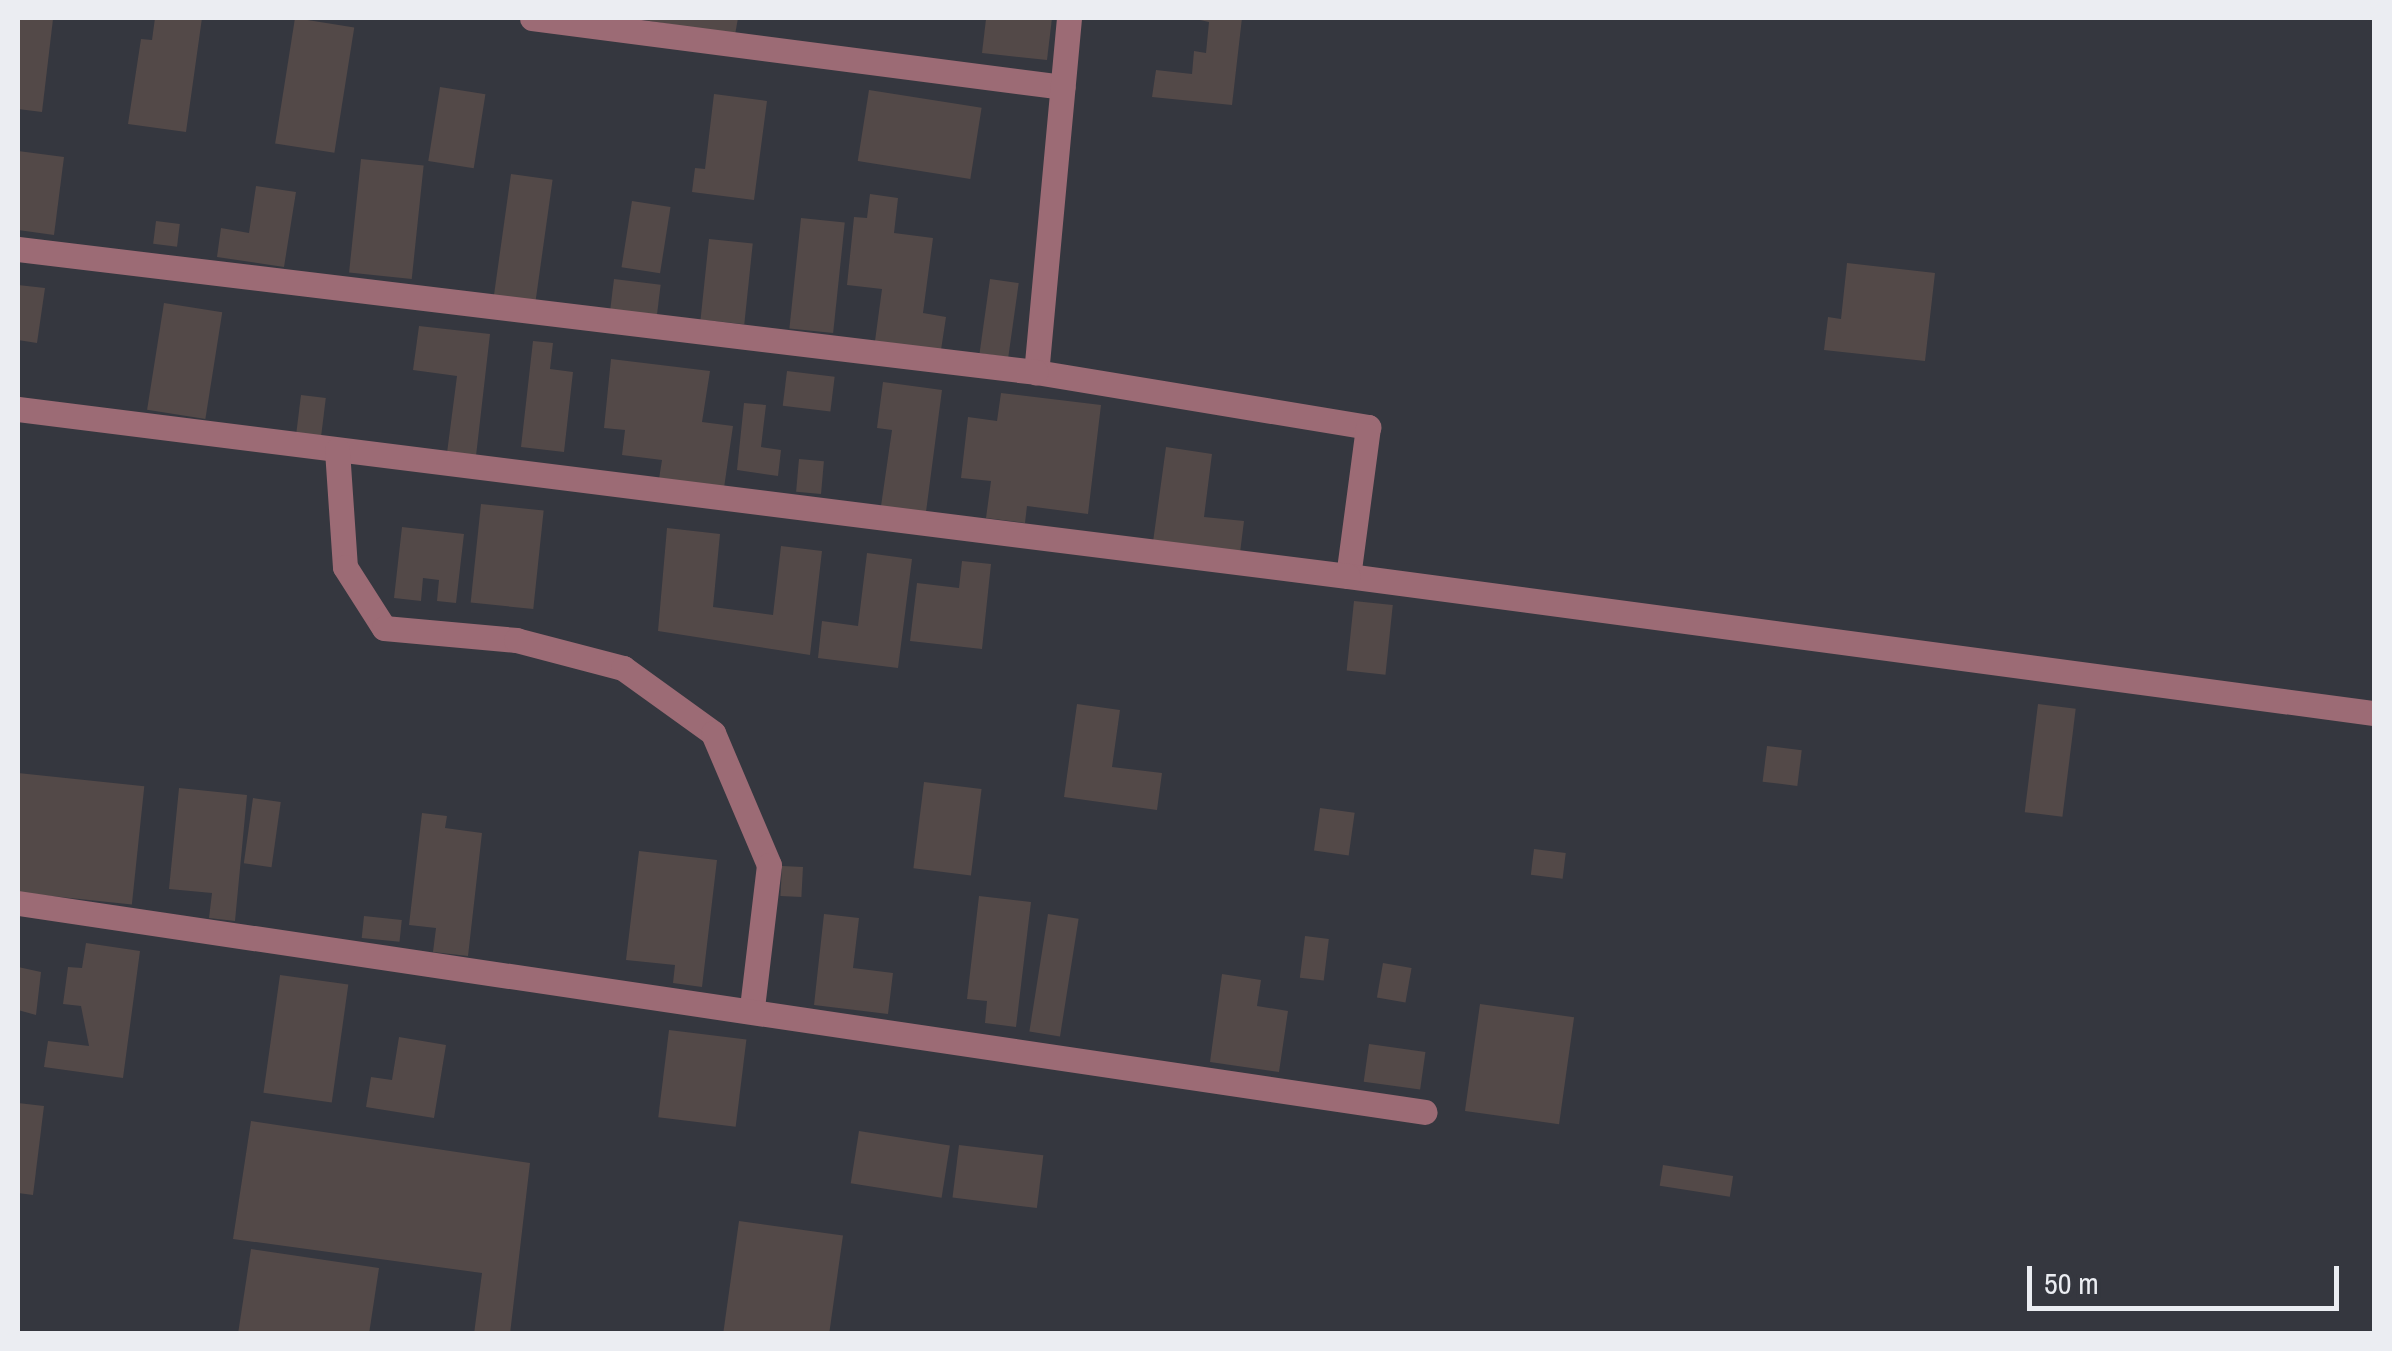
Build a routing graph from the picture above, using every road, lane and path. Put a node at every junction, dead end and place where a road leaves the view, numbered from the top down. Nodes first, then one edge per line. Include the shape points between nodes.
1 (532, 18) edge
2 (1069, 18) edge
3 (1063, 87) junction
4 (18, 248) edge
5 (1036, 372) junction
6 (18, 409) edge
7 (336, 450) junction
8 (1348, 576) junction
9 (2374, 713) edge
10 (18, 904) edge
11 (752, 1008) junction
12 (1425, 1112) dead end

1 - 3 street
2 - 3 street
3 - 5 street
4 - 5 street
5 - 8 street via 1368,428
6 - 7 street
7 - 8 street
7 - 11 street via 345,567 384,628 516,640 623,668 713,734 769,865
8 - 9 street
10 - 11 street
11 - 12 street

